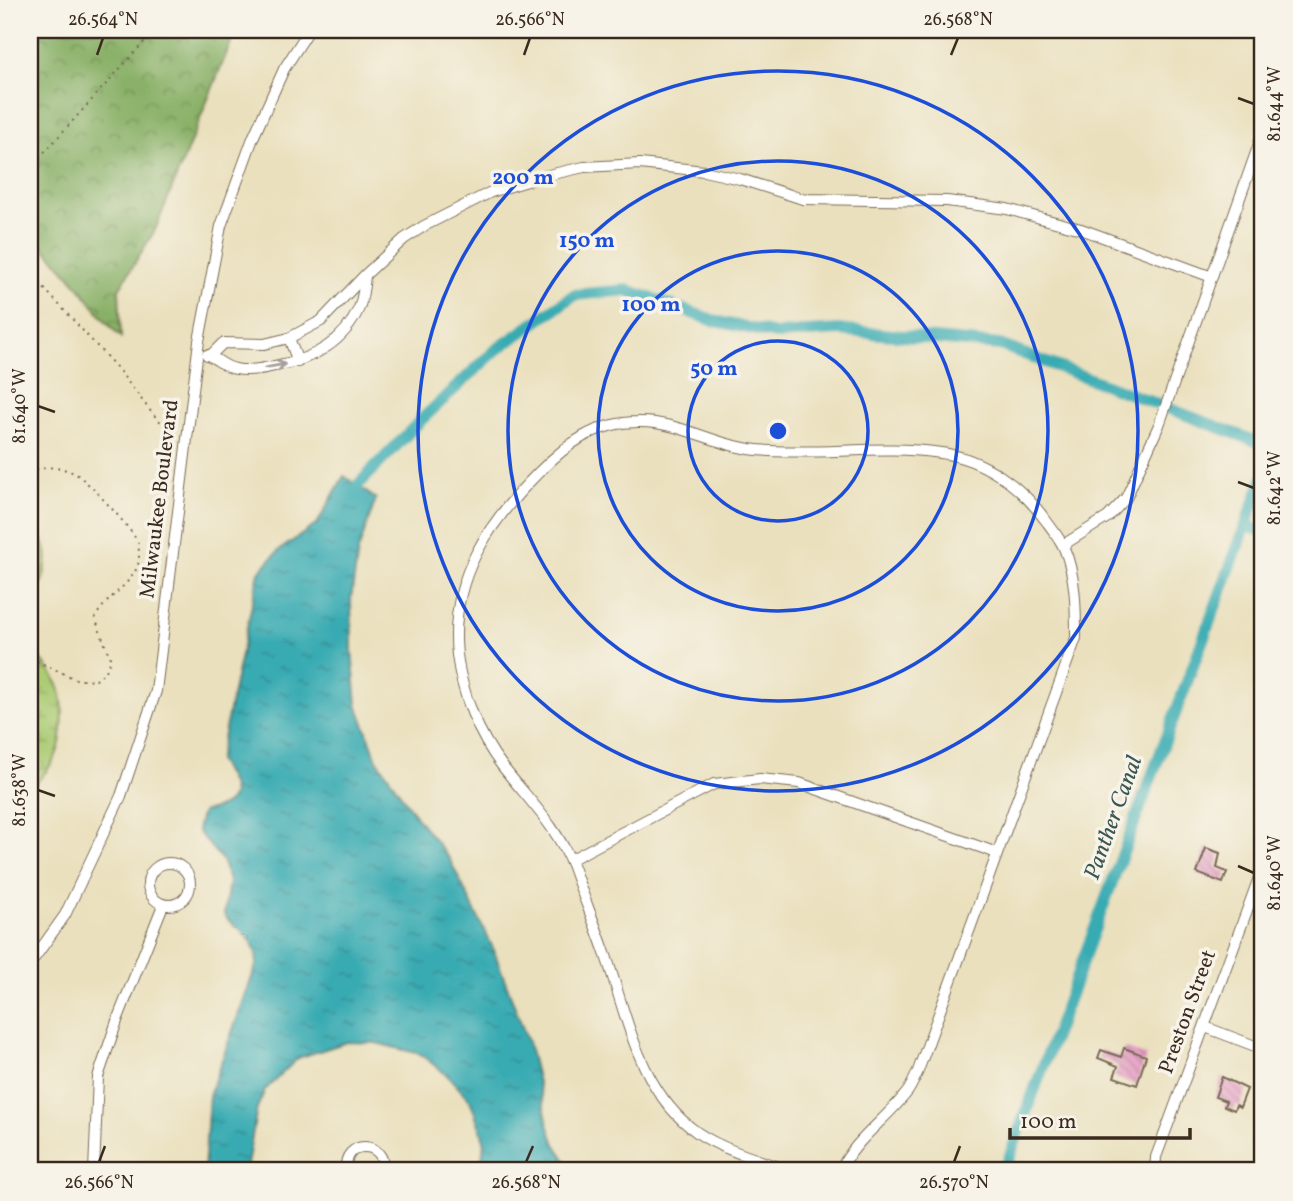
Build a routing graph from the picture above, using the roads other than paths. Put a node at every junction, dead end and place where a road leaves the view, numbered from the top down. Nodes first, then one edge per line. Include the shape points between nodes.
1 (309, 30) edge
2 (1263, 133) edge
3 (365, 275) junction
4 (1212, 277) junction
5 (289, 338) junction
6 (197, 353) junction
7 (211, 355) junction
8 (298, 362) junction
9 (1063, 545) junction
10 (997, 853) junction
11 (570, 860) junction
12 (1263, 867) edge
13 (163, 905) junction
14 (30, 964) edge
15 (1205, 1027) junction
16 (1263, 1049) edge
17 (94, 1171) edge
18 (346, 1171) edge
19 (383, 1171) edge
20 (790, 1171) edge
21 (840, 1171) edge
22 (1155, 1171) edge

1 - 6 street, Milwaukee Boulevard via 284,69 253,138 221,226
2 - 4 street
3 - 4 street via 404,239 491,192 584,167 640,164 704,171 803,199 947,201 1007,209 1081,229
3 - 5 street via 321,321
3 - 8 street via 360,306 351,323 329,347
4 - 9 street via 1159,425 1126,498 1108,517
5 - 7 street via 264,344 223,342
5 - 8 street
6 - 7 street
6 - 14 street, Milwaukee Boulevard via 156,691 116,808 65,915
7 -> 8 street via 236,370
9 - 10 street via 1076,609 1076,638
9 - 11 street via 1013,483 960,456 916,451 757,450 681,428 634,421 572,442 519,492 486,534 464,584 457,650 461,680 485,740 550,823
10 - 11 street via 799,783 760,779 713,784
10 - 21 street via 913,1081
11 - 20 street via 638,1054 659,1096 712,1142
12 - 15 street, Preston Street
13 - 13 street via 183,901 190,890 186,870 174,863 159,865 149,876 149,891
13 - 17 street via 98,1077
15 - 16 street
15 - 22 street, Preston Street via 1156,1157
18 - 19 street via 348,1156 362,1147 380,1155

